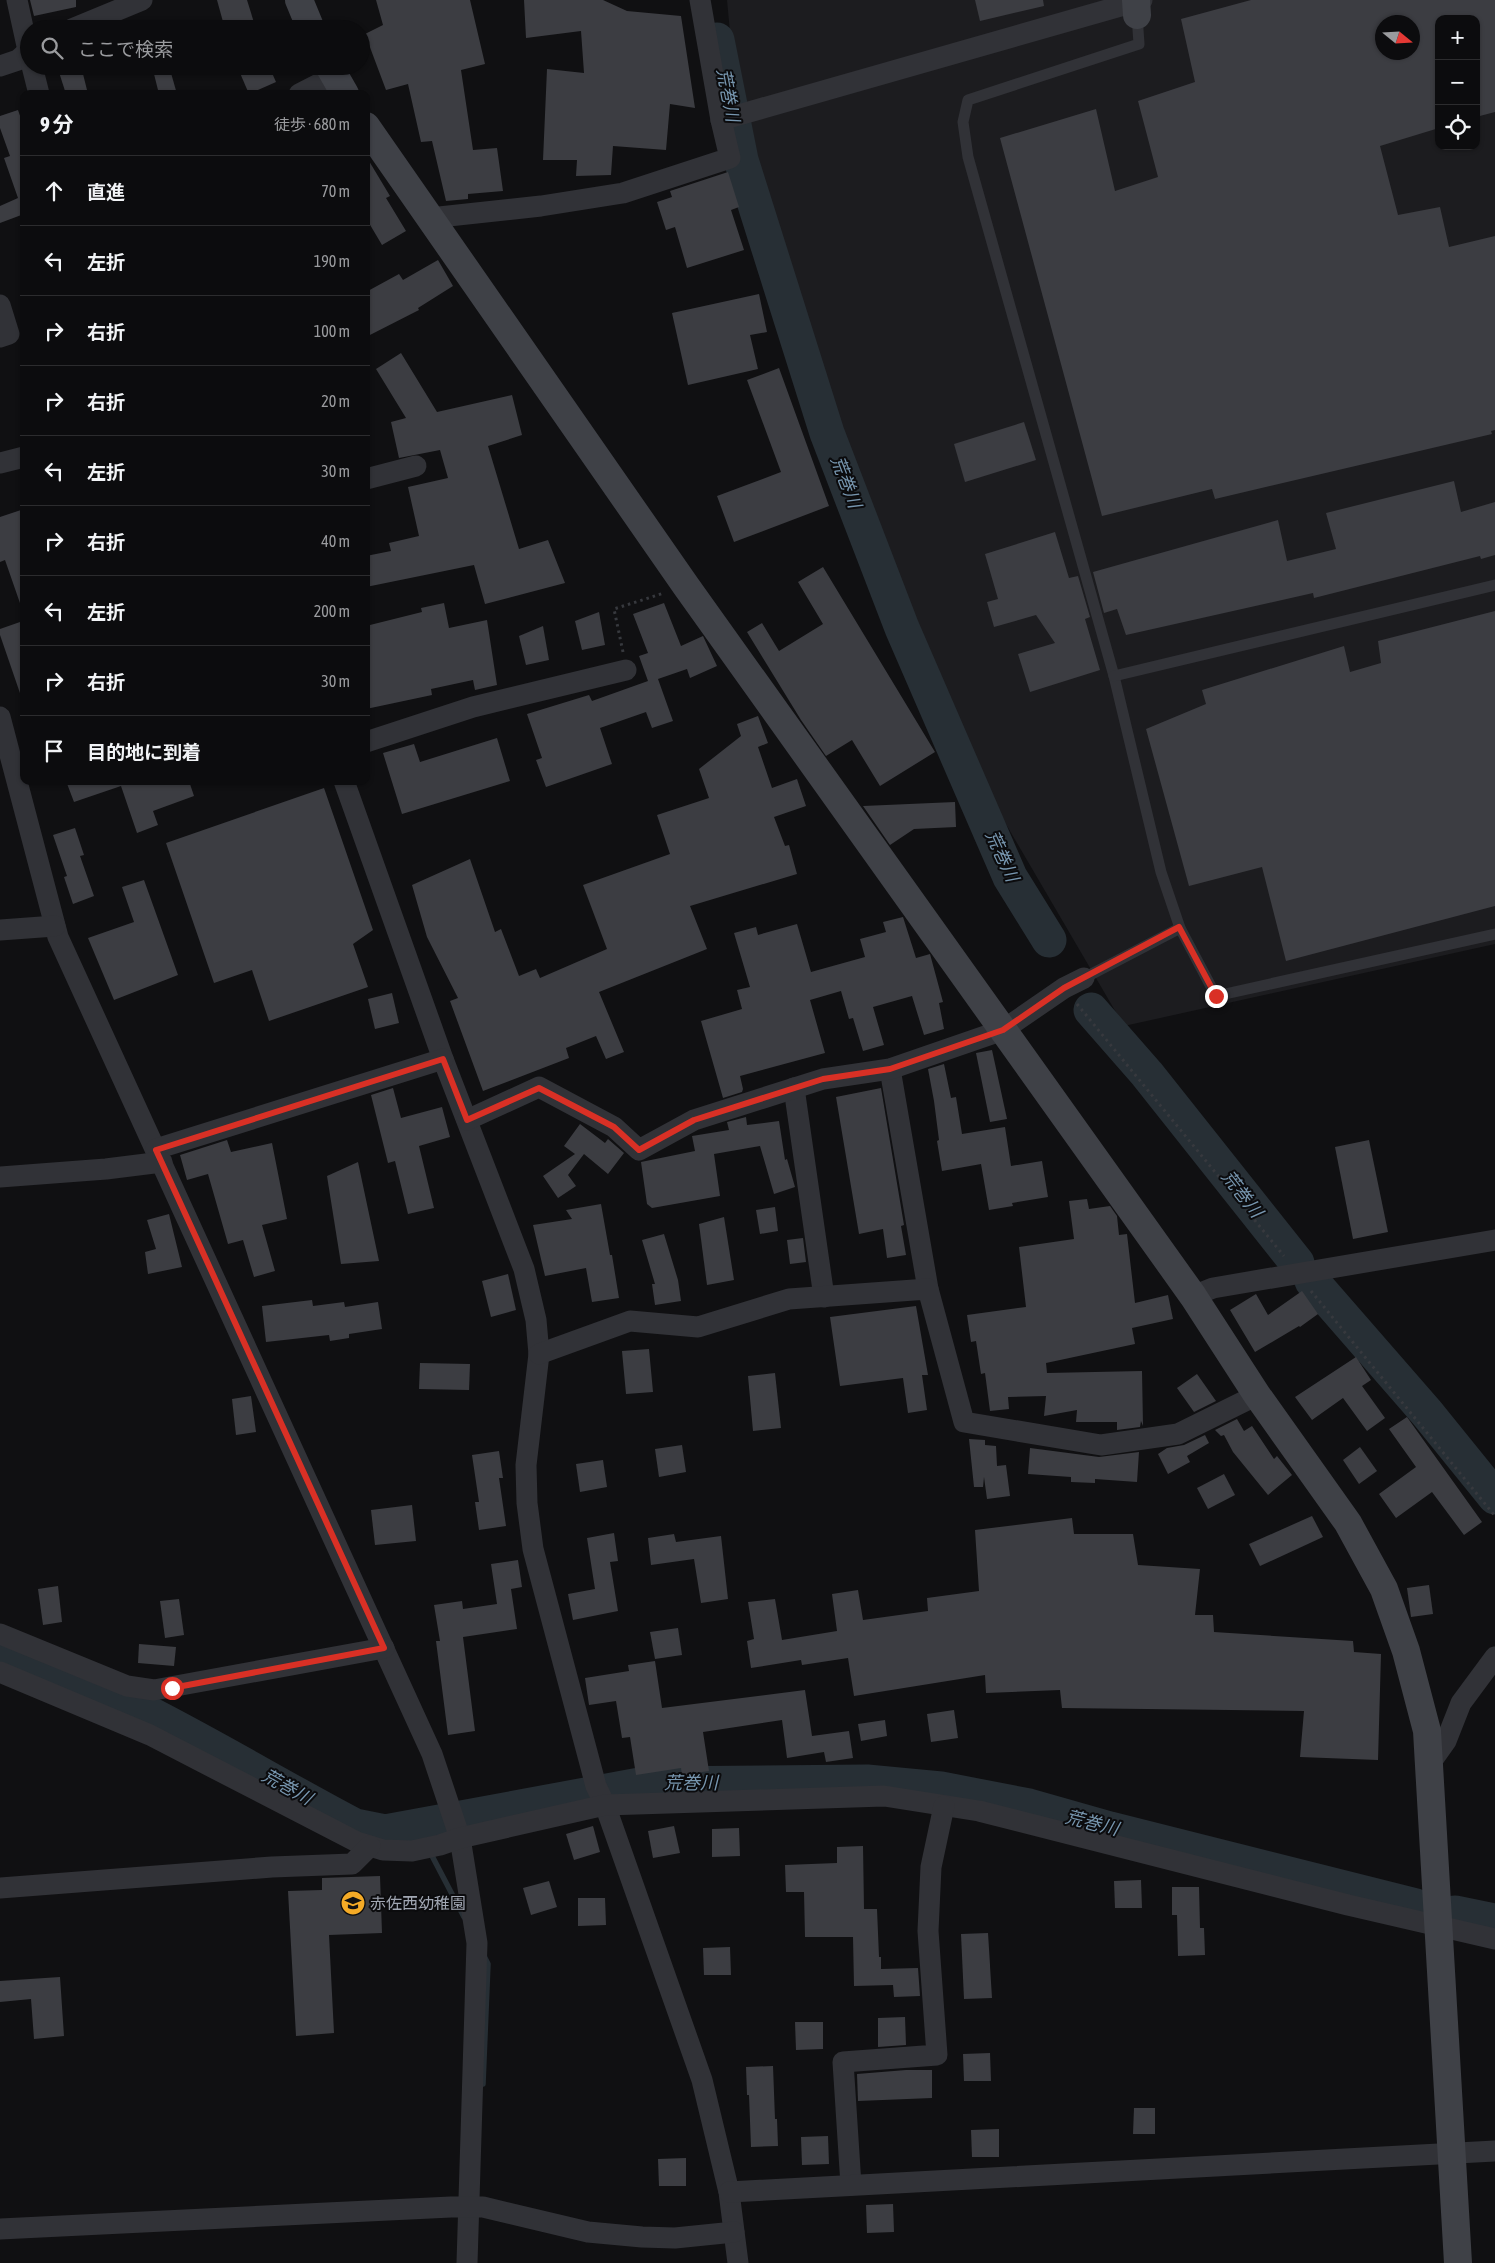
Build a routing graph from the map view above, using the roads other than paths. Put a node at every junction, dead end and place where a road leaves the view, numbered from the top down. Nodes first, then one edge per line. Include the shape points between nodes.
1 (17, 0) edge
2 (142, 0) edge
3 (299, 0) edge
4 (700, 0) edge
5 (1138, 4) edge
6 (21, 20) edge
7 (94, 20) edge
8 (307, 20) edge
9 (20, 59) edge
10 (0, 66) edge
11 (34, 75) edge
12 (336, 79) edge
13 (38, 90) edge
14 (309, 90) edge
15 (730, 117) junction
16 (370, 132) edge
17 (430, 218) junction
18 (0, 305) edge
19 (0, 337) edge
20 (20, 458) edge
21 (0, 463) edge
22 (416, 466) dead end
23 (370, 478) edge
24 (1495, 585) edge
25 (626, 670) road end
26 (1114, 676) junction
27 (0, 717) edge
28 (370, 741) edge
29 (345, 785) edge
30 (56, 926) junction
31 (1180, 928) junction
32 (0, 930) edge
33 (1495, 934) edge
34 (1084, 978) joint
35 (1003, 1030) junction
36 (443, 1059) junction
37 (890, 1069) junction
38 (794, 1088) junction
39 (467, 1120) junction
40 (159, 1156) junction
41 (0, 1177) edge
42 (1495, 1240) edge
43 (928, 1289) junction
44 (824, 1296) junction
45 (1193, 1296) junction
46 (539, 1354) junction
47 (1257, 1396) junction
48 (0, 1634) edge
49 (384, 1648) junction
50 (1495, 1657) edge
51 (0, 1672) edge
52 (1429, 1765) junction
53 (601, 1796) junction
54 (944, 1806) junction
55 (460, 1838) junction
56 (370, 1846) junction
57 (0, 1888) edge
58 (1440, 1928) junction
59 (1495, 1939) edge
60 (1495, 2151) edge
61 (1452, 2154) junction
62 (851, 2185) junction
63 (729, 2192) junction
64 (469, 2208) junction
65 (0, 2229) edge
66 (734, 2232) junction
67 (466, 2263) edge
68 (738, 2263) edge
69 (1458, 2263) edge

1 - 6 street
2 - 7 street
3 - 8 street
4 - 15 street
5 - 15 street
5 - 26 lane via 1139,44 968,100 963,122 968,157
9 - 10 street
11 - 13 street
12 - 14 street
15 - 17 street via 730,158 623,193
16 - 17 street
17 - 35 street via 686,586
18 - 19 street via 9,334
20 - 21 street
22 - 23 street
24 - 26 lane
25 - 28 street via 473,707
26 - 31 lane via 1161,872
27 - 30 street
29 - 36 street
30 - 32 street
30 - 40 street via 58,937
31 - 33 lane via 1216,996
31 - 34 lane
34 - 35 street
35 - 37 street
35 - 45 street
36 - 39 street
36 - 40 street
37 - 38 street via 823,1079
37 - 43 street
38 - 39 street via 694,1120 639,1150 614,1127 539,1088
38 - 44 street
39 - 46 street via 524,1269 536,1320
40 - 41 street via 106,1169
40 - 49 street
42 - 45 street via 1213,1288
43 - 44 street
43 - 47 street via 964,1422 1102,1445 1178,1434
44 - 46 street via 790,1299 698,1327 630,1321
45 - 47 street
46 - 53 street via 526,1465 526,1503 533,1549
47 - 52 street via 1348,1523 1384,1589 1406,1651 1427,1731
48 - 49 street via 127,1686 154,1690
49 - 55 street via 432,1754
50 - 52 street via 1461,1703 1446,1741
51 - 56 street via 150,1735
52 - 58 street
53 - 54 street via 884,1796
53 - 55 street
53 - 63 street via 702,2080
54 - 58 street via 1065,1832
54 - 62 street via 931,1866 928,1931 937,2055 843,2062
55 - 56 street via 412,1851
55 - 64 street via 477,1943
56 - 57 street via 352,1864
58 - 59 street
58 - 61 street
60 - 61 street
61 - 62 street
61 - 69 street
62 - 63 street
63 - 66 street
64 - 65 street
64 - 66 street via 484,2207 597,2233 674,2238
64 - 67 street
66 - 68 street

